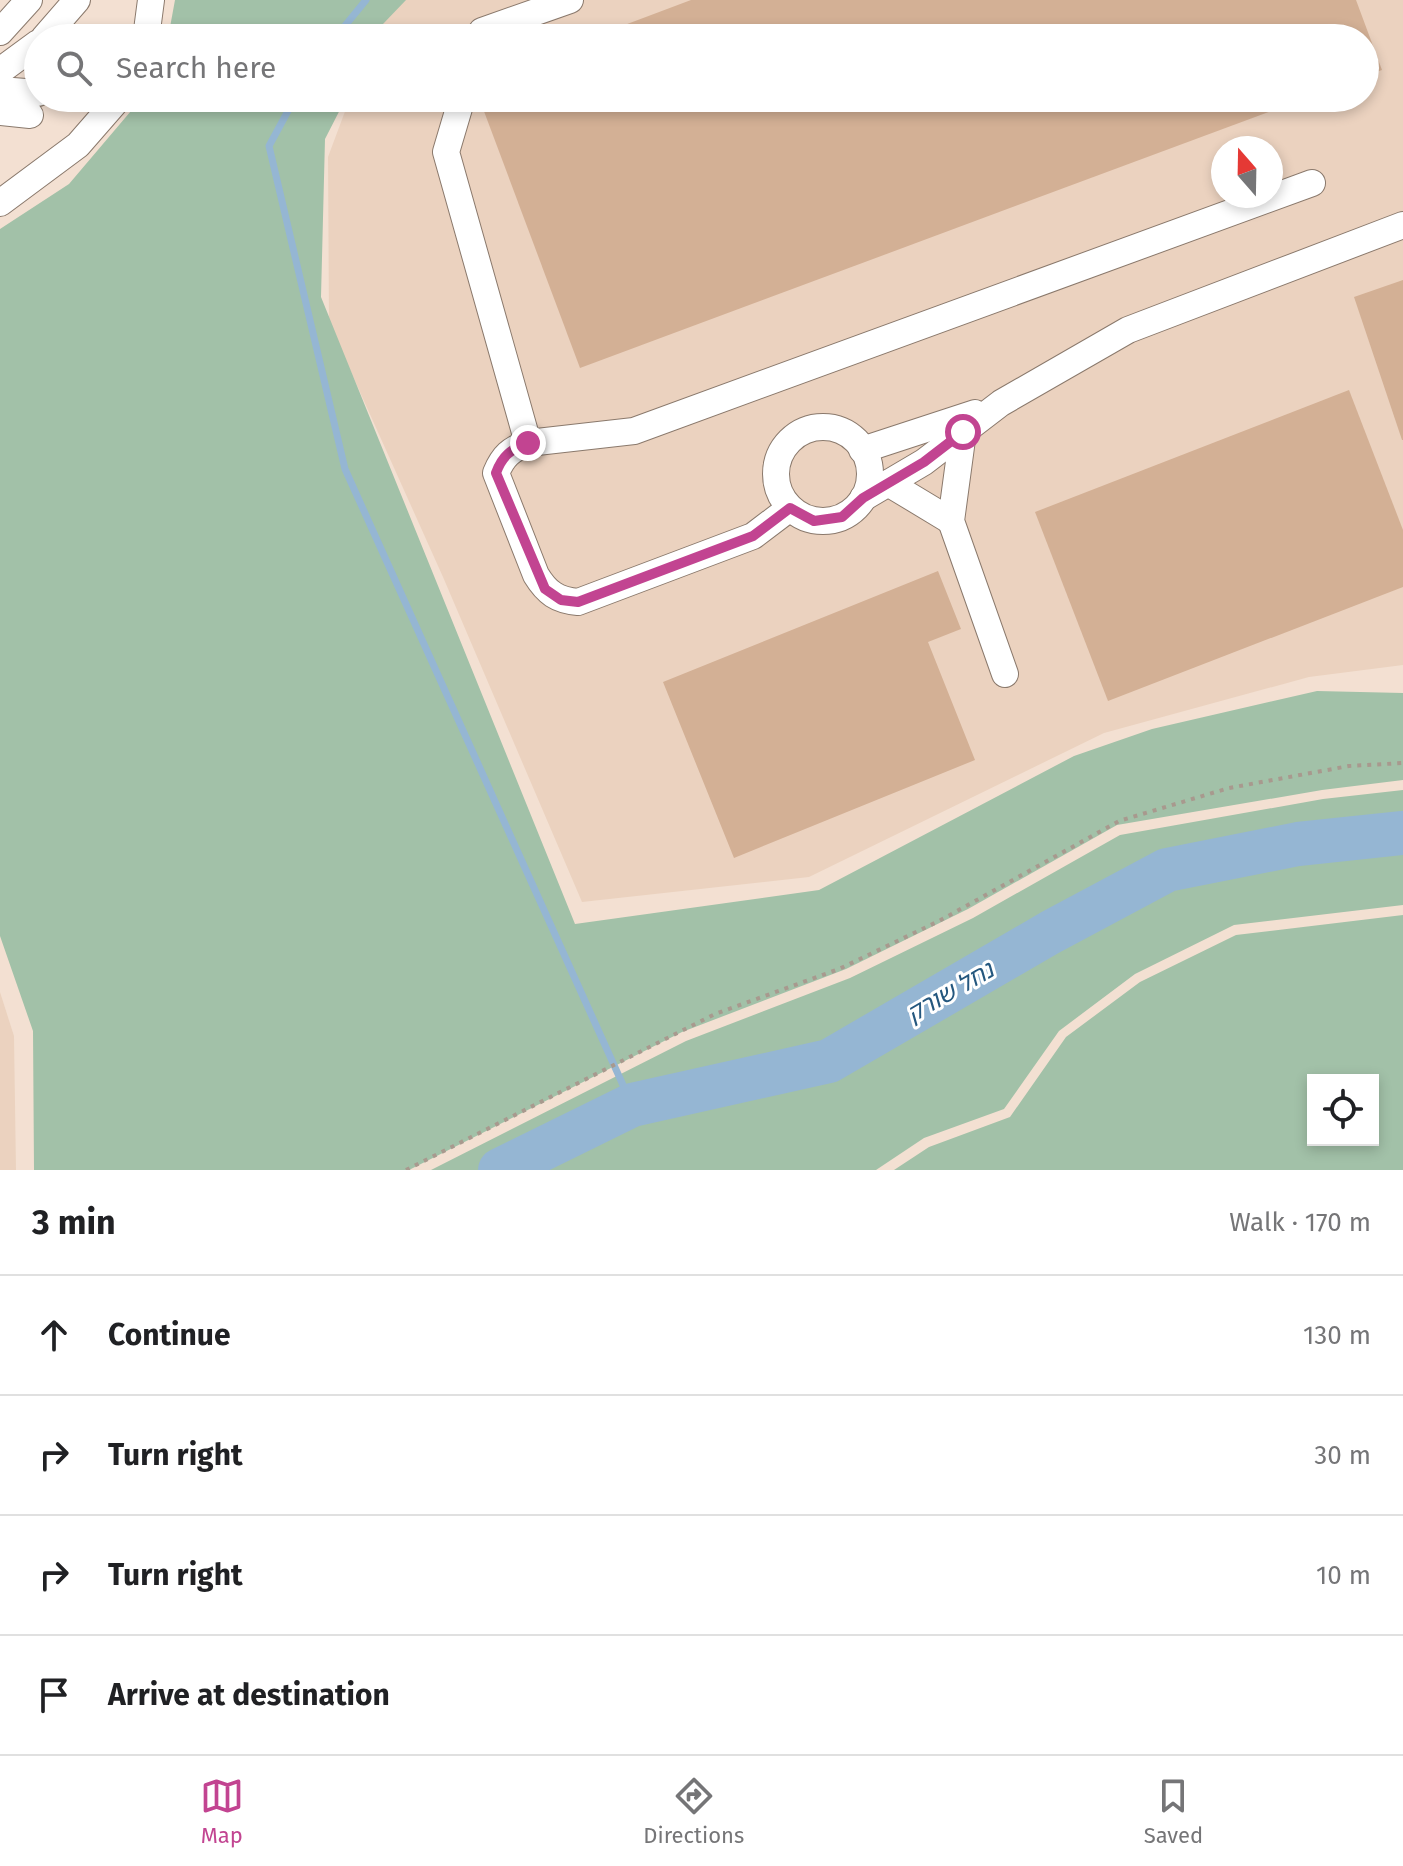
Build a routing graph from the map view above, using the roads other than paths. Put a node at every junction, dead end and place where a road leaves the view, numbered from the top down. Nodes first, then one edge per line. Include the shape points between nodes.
1 (29, 0) edge
2 (77, 0) edge
3 (151, 0) edge
4 (570, 0) edge
5 (56, 24) edge
6 (148, 24) edge
7 (502, 24) edge
8 (0, 32) edge
9 (24, 56) edge
10 (24, 72) edge
11 (2, 76) edge
12 (24, 95) edge
13 (24, 106) edge
14 (0, 112) edge
15 (107, 112) edge
16 (458, 112) edge
17 (1312, 183) dead end
18 (0, 203) edge
19 (1403, 225) edge
20 (1001, 403) junction
21 (963, 432) junction
22 (528, 443) junction
23 (862, 450) junction
24 (888, 483) junction
25 (863, 498) junction
26 (790, 508) junction
27 (951, 521) junction
28 (1005, 674) dead end

1 - 8 street
2 - 5 street
3 - 6 street
4 - 7 street
9 - 11 street
10 - 11 street
11 - 12 street
13 - 14 street
15 - 18 street via 78,145
16 - 22 street via 446,152
17 - 22 street via 634,431
19 - 20 street via 1128,330
20 - 21 street
20 - 23 street
21 - 24 street
21 - 27 street
22 - 26 street via 513,449 496,473 536,575 561,600 578,602 753,536
23 - 25 street via 870,471
23 - 26 street via 848,434 833,428 803,432 790,440 781,452 776,482
24 - 25 street
24 - 27 street
25 - 26 street via 854,509 829,521 814,521
27 - 28 street

